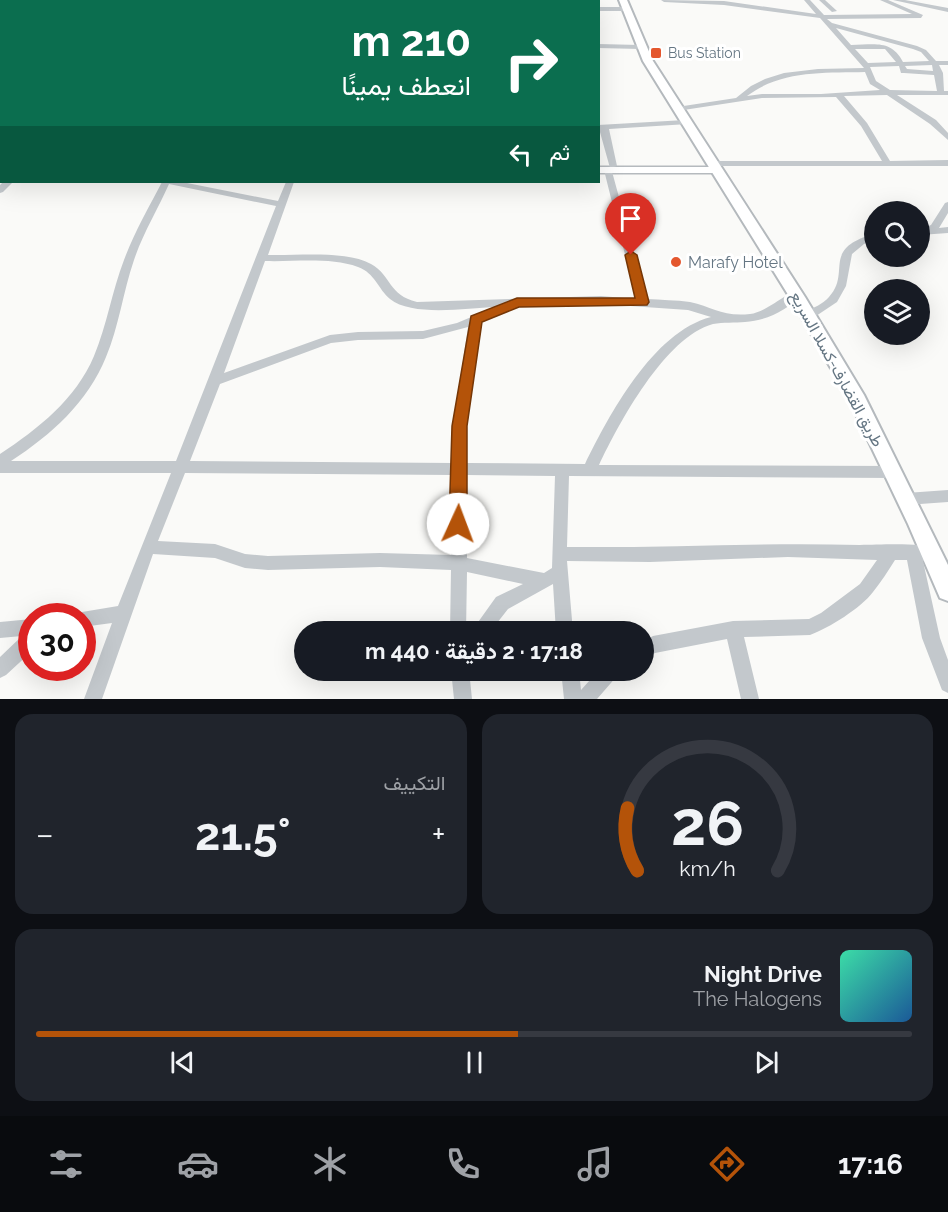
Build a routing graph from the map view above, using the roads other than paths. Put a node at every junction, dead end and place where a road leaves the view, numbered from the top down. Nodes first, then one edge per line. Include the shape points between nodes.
1 (664, 0) edge
2 (883, 0) edge
3 (897, 0) edge
4 (824, 2) edge
5 (625, 5) edge
6 (815, 8) edge
7 (600, 9) edge
8 (948, 10) edge
9 (834, 11) junction
10 (912, 12) junction
11 (790, 13) junction
12 (830, 25) junction
13 (863, 33) junction
14 (838, 34) junction
15 (879, 43) junction
16 (848, 45) junction
17 (600, 46) edge
18 (640, 47) junction
19 (927, 53) junction
20 (948, 61) edge
21 (937, 68) junction
22 (868, 69) junction
23 (905, 70) junction
24 (948, 74) edge
25 (881, 86) junction
26 (942, 89) edge
27 (889, 92) junction
28 (838, 94) junction
29 (741, 98) junction
30 (681, 116) junction
31 (601, 126) edge
32 (948, 138) edge
33 (888, 164) junction
34 (948, 165) edge
35 (718, 167) junction
36 (604, 168) edge
37 (166, 183) edge
38 (176, 183) edge
39 (290, 183) edge
40 (281, 204) junction
41 (948, 205) edge
42 (930, 229) edge
43 (948, 230) edge
44 (930, 231) edge
45 (864, 241) edge
46 (262, 258) junction
47 (796, 294) junction
48 (517, 302) junction
49 (642, 302) junction
50 (809, 315) junction
51 (475, 319) junction
52 (728, 319) junction
53 (216, 381) junction
54 (0, 461) edge
55 (179, 466) junction
56 (0, 467) edge
57 (460, 468) junction
58 (562, 470) junction
59 (589, 470) junction
60 (894, 472) junction
61 (948, 496) edge
62 (906, 499) junction
63 (148, 547) junction
64 (891, 553) junction
65 (913, 553) junction
66 (560, 554) junction
67 (932, 554) junction
68 (457, 563) junction
69 (561, 572) junction
70 (543, 580) junction
71 (948, 590) edge
72 (125, 613) junction
73 (96, 617) edge
74 (458, 621) edge
75 (488, 621) edge
76 (564, 621) edge
77 (18, 628) edge
78 (733, 629) junction
79 (0, 630) edge
80 (654, 645) edge
81 (18, 652) edge
82 (0, 669) edge
83 (461, 681) edge
84 (571, 681) edge
85 (602, 681) edge
86 (948, 684) edge
87 (93, 699) edge
88 (463, 699) edge
89 (573, 699) edge
90 (585, 699) edge
91 (750, 699) edge

1 - 11 street via 724,3
2 - 10 street
3 - 8 street
4 - 6 street
4 - 9 street
5 - 7 street
5 - 18 highway, طريق القضارف-كسلا السريع
6 - 9 street
6 - 10 street via 921,16
6 - 11 street
6 - 11 street via 795,8
6 - 12 street
9 - 10 street
12 - 13 street
12 - 14 street
13 - 14 street
13 - 15 street
14 - 16 street
15 - 16 street
15 - 16 street via 869,40
15 - 19 street via 909,44
15 - 23 street
16 - 22 street
17 - 18 street
18 - 30 highway, طريق القضارف-كسلا السريع
19 - 20 street
19 - 21 street
20 - 21 street
21 - 23 street
21 - 24 street
21 - 26 street
22 - 23 street
22 - 25 street via 873,82
22 - 29 street via 816,71 767,79
23 - 26 street
25 - 26 street
25 - 27 street
26 - 27 street
27 - 28 street
27 - 32 street via 933,122
28 - 29 street
28 - 33 street via 864,125
29 - 30 street
30 - 31 street
30 - 35 highway, طريق القضارف-كسلا السريع
31 - 36 street
33 - 34 street
33 - 35 street
35 - 36 main road
35 - 47 highway, طريق القضارف-كسلا السريع
36 - 49 street
37 - 54 street via 126,268 99,358 90,375 39,435
38 - 40 street
39 - 40 street
40 - 46 street
41 - 42 street
43 - 44 street
45 - 50 street via 846,254 837,295
46 - 48 street via 361,264 375,273 397,301 417,306
46 - 53 street
47 - 50 highway, طريق القضارف-كسلا السريع
47 - 52 street via 759,317
48 - 49 street
48 - 51 street
49 - 52 street via 689,306
50 - 60 highway, طريق القضارف-كسلا السريع
51 - 53 street via 423,335 330,339
51 - 57 street via 460,426
52 - 59 street via 692,329 659,359 622,408
53 - 55 street
55 - 56 street
55 - 57 street
55 - 63 street
57 - 58 street
57 - 68 street
58 - 59 street
58 - 66 street
59 - 60 street via 739,474
60 - 62 highway, طريق القضارف-كسلا السريع
61 - 62 street
62 - 67 highway, طريق القضارف-كسلا السريع
63 - 68 street via 215,551 245,561 268,563
63 - 72 street
64 - 65 street
64 - 66 street via 788,550
64 - 78 street via 866,589 827,619 810,627
65 - 67 street
65 - 86 street via 931,638
66 - 69 street
67 - 71 highway, طريق القضارف-كسلا السريع
68 - 70 street
68 - 74 street
69 - 70 street
69 - 76 street
70 - 75 street via 502,603
72 - 73 street
72 - 87 street
77 - 79 street
78 - 80 street
78 - 91 street
81 - 82 street
83 - 88 street
84 - 89 street
85 - 90 street

